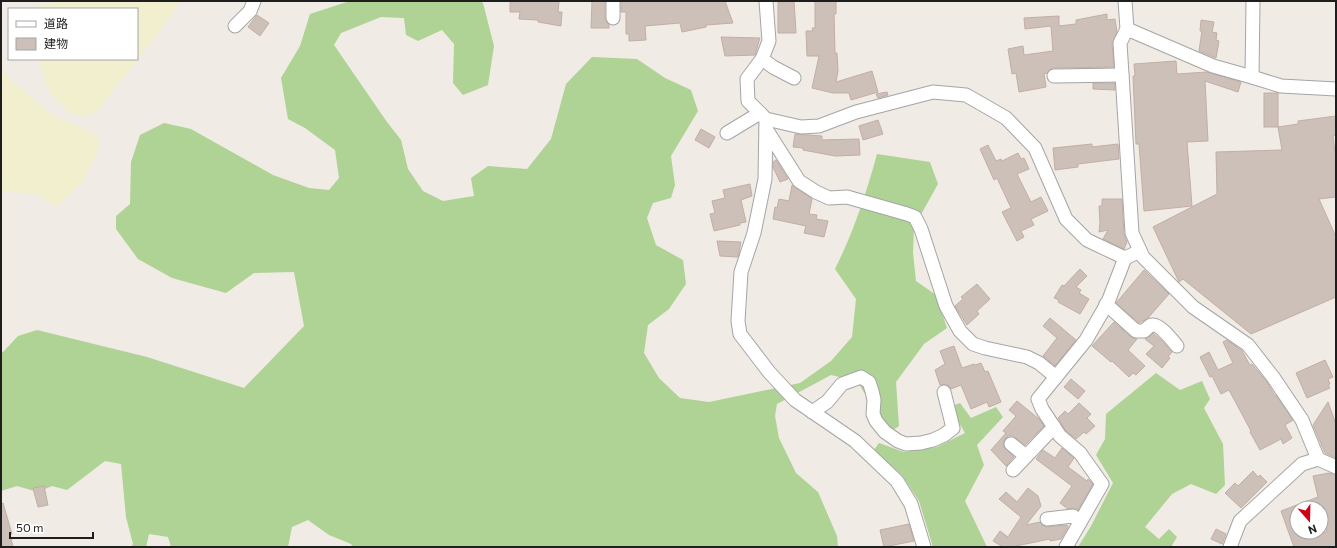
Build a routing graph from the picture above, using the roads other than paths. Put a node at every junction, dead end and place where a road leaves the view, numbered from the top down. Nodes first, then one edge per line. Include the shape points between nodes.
1 (254, 1) edge
2 (613, 1) edge
3 (766, 1) edge
4 (1125, 1) edge
5 (1253, 1) edge
6 (613, 18) dead end
7 (235, 26) dead end
8 (1127, 29) junction
9 (762, 59) junction
10 (1122, 75) junction
11 (1054, 76) dead end
12 (1252, 77) junction
13 (794, 78) dead end
14 (1336, 89) edge
15 (764, 120) junction
16 (727, 133) dead end
17 (1140, 251) junction
18 (1125, 258) junction
19 (1106, 304) junction
20 (1177, 346) dead end
21 (1056, 377) junction
22 (944, 392) dead end
23 (812, 412) junction
24 (1054, 427) junction
25 (1011, 444) dead end
26 (1026, 456) junction
27 (1318, 459) junction
28 (1336, 467) edge
29 (1013, 470) dead end
30 (1047, 519) dead end
31 (1080, 522) junction
32 (924, 547) edge
33 (1066, 547) edge
34 (1230, 547) edge

1 - 7 street via 250,11
2 - 6 street
3 - 9 street via 769,41
4 - 8 street
5 - 12 street
8 - 10 street via 1120,43
8 - 12 street via 1213,66
9 - 13 street
9 - 15 street via 747,79 748,101
10 - 11 street
10 - 17 street via 1132,233
12 - 14 street via 1281,86
15 - 16 street
15 - 18 street via 801,127 819,126 856,112 933,92 966,95 1006,118 1034,148 1066,219 1087,240
15 - 21 street via 799,181 816,192 829,198 847,197 915,217 946,306 960,331 973,344 1027,357
15 - 23 street via 765,179 754,233 741,272 738,321 740,334 769,372 795,400
17 - 18 street
17 - 27 street via 1193,307 1248,346 1302,420
18 - 19 street
19 - 20 street via 1136,331 1144,331 1153,324 1159,326
19 - 21 street via 1086,340
21 - 24 street via 1038,398
22 - 23 street via 953,428 944,435 921,443 906,444 885,432 873,414 874,400 869,382 861,377 842,384 827,402
23 - 32 street via 855,441 897,481 911,504
24 - 26 street
24 - 31 street via 1060,436 1080,453 1102,484
25 - 26 street
26 - 29 street
27 - 28 street
27 - 34 street via 1302,464 1240,521
30 - 31 street via 1073,516
31 - 33 street

